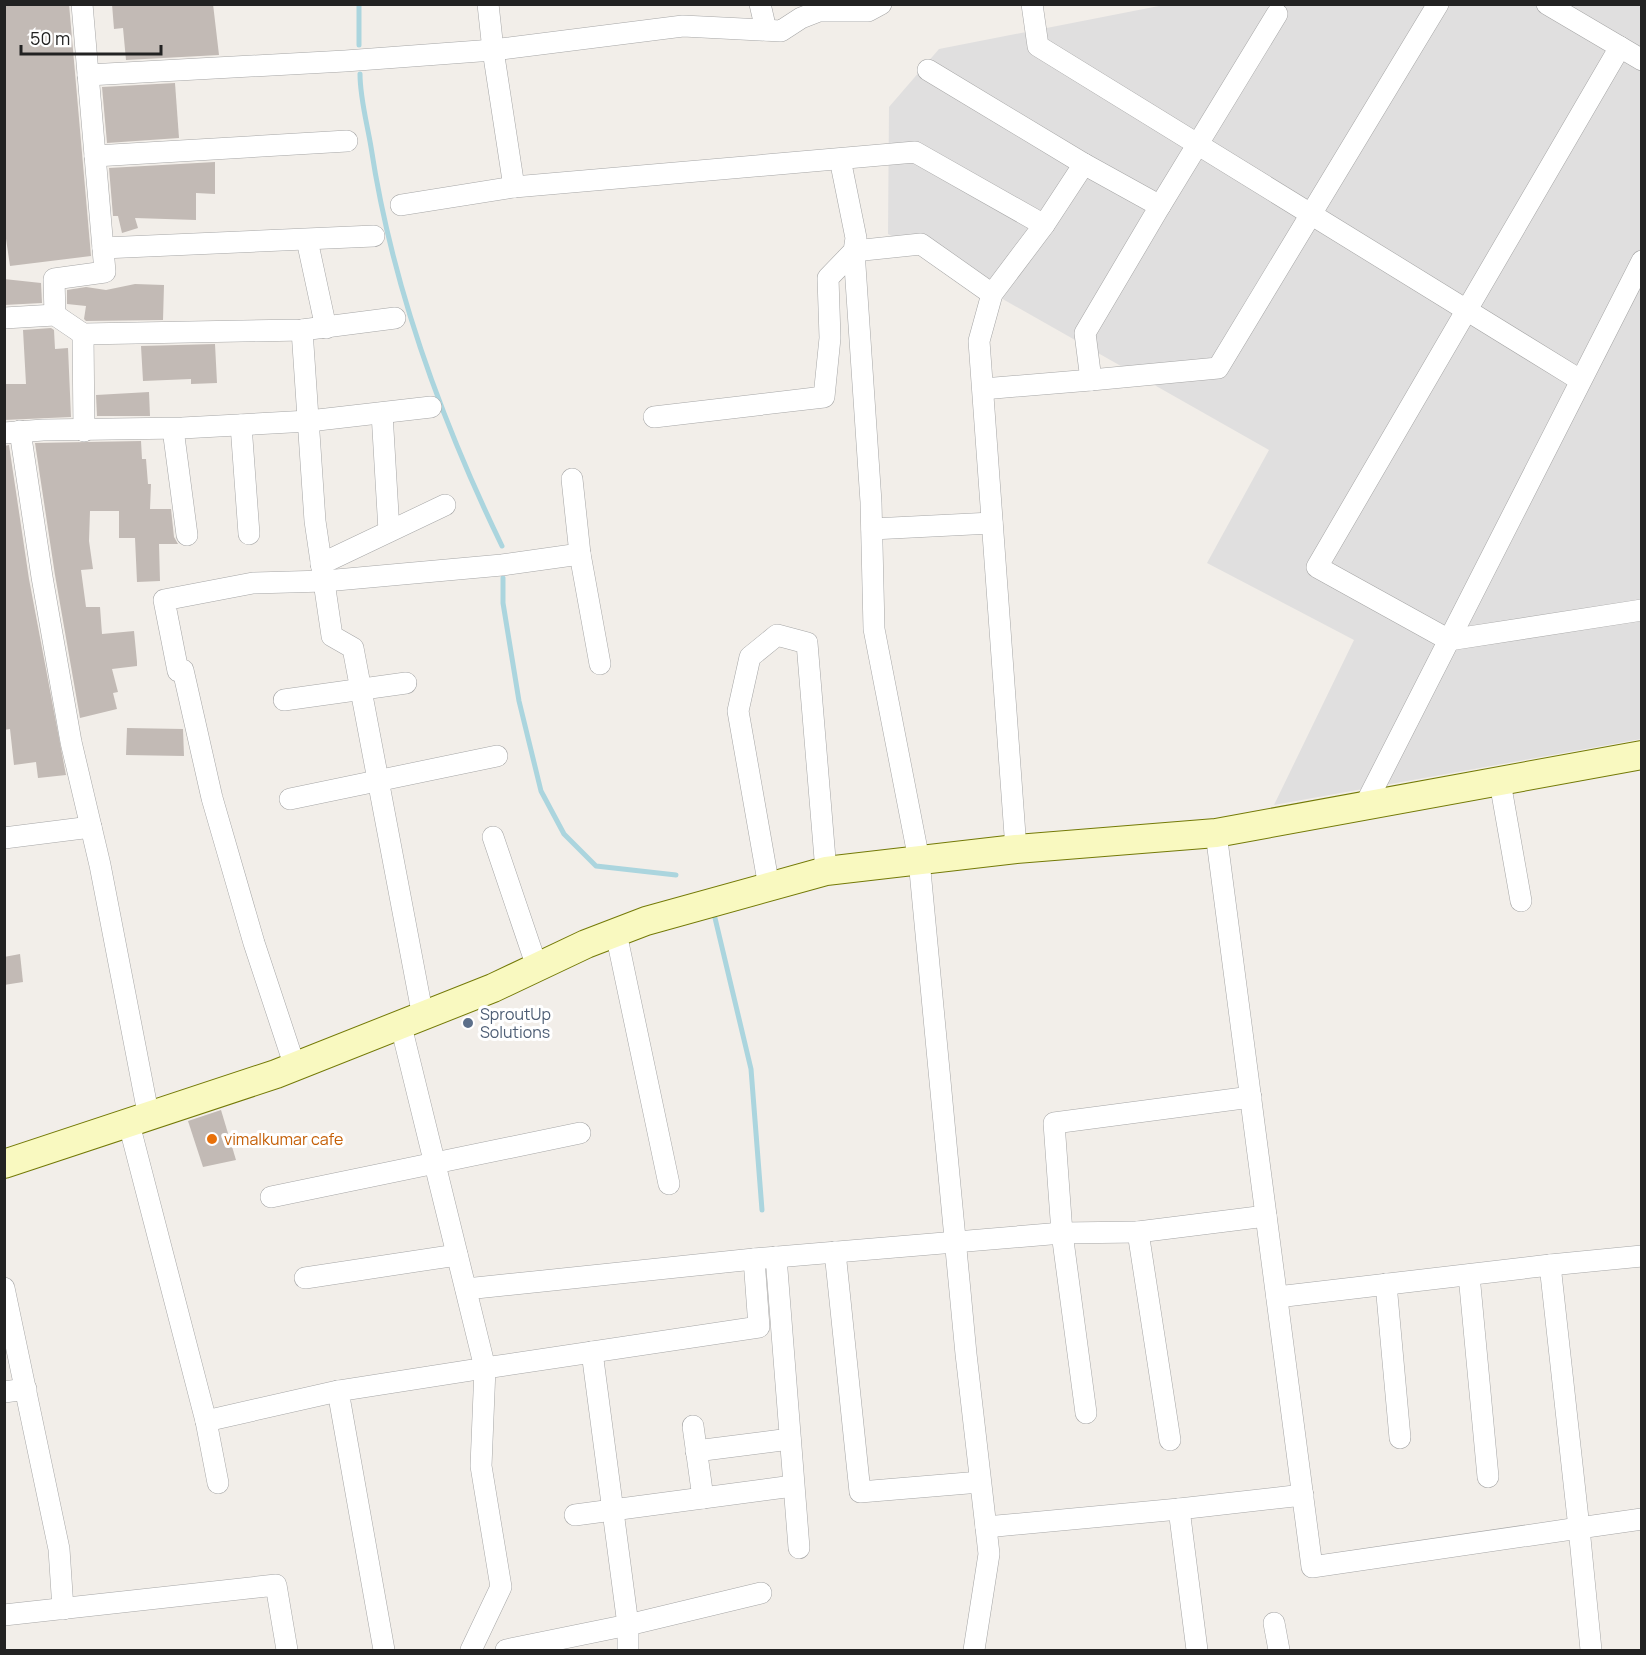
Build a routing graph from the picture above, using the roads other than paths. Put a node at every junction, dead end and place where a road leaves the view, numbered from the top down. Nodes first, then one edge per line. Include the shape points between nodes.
1 (82, 4) edge
2 (488, 4) edge
3 (760, 4) edge
4 (881, 4) edge
5 (1032, 4) edge
6 (1438, 4) edge
7 (1547, 4) edge
8 (1277, 14) dead end
9 (766, 30) junction
10 (1620, 46) junction
11 (493, 50) junction
12 (1641, 60) edge
13 (928, 70) dead end
14 (88, 75) junction
15 (347, 141) dead end
16 (1198, 145) junction
17 (95, 156) junction
18 (840, 159) junction
19 (1084, 164) junction
20 (514, 187) junction
21 (401, 205) dead end
22 (1160, 206) junction
23 (1310, 214) junction
24 (1044, 225) junction
25 (374, 236) dead end
26 (307, 240) junction
27 (103, 248) junction
28 (854, 251) junction
29 (1641, 261) edge
30 (992, 294) junction
31 (1641, 297) edge
32 (1618, 307) junction
33 (1465, 310) junction
34 (55, 315) junction
35 (4, 318) edge
36 (395, 318) dead end
37 (326, 328) junction
38 (303, 330) junction
39 (83, 334) junction
40 (1091, 380) junction
41 (1580, 380) junction
42 (983, 389) junction
43 (431, 407) dead end
44 (381, 413) junction
45 (654, 417) dead end
46 (309, 421) junction
47 (241, 425) junction
48 (173, 429) junction
49 (84, 431) junction
50 (12, 432) edge
51 (572, 479) dead end
52 (445, 506) dead end
53 (992, 523) junction
54 (872, 529) junction
55 (389, 531) junction
56 (249, 534) dead end
57 (187, 535) dead end
58 (580, 554) junction
59 (323, 572) junction
60 (1641, 610) edge
61 (1449, 640) junction
62 (600, 664) dead end
63 (406, 683) dead end
64 (361, 689) junction
65 (284, 700) dead end
66 (1641, 755) edge
67 (497, 756) dead end
68 (378, 781) junction
69 (1500, 782) junction
70 (290, 799) dead end
71 (1364, 807) junction
72 (91, 826) junction
73 (1216, 833) junction
74 (493, 837) dead end
75 (4, 838) edge
76 (1016, 849) junction
77 (919, 860) junction
78 (826, 870) junction
79 (769, 887) junction
80 (1521, 901) dead end
81 (616, 933) junction
82 (537, 967) junction
83 (412, 1022) junction
84 (295, 1067) junction
85 (1251, 1097) junction
86 (139, 1121) junction
87 (580, 1133) dead end
88 (434, 1162) junction
89 (4, 1164) edge
90 (669, 1184) dead end
91 (272, 1197) dead end
92 (1266, 1216) junction
93 (1138, 1232) junction
94 (1062, 1233) junction
95 (955, 1241) junction
96 (835, 1252) junction
97 (457, 1255) junction
98 (1641, 1256) edge
99 (776, 1257) junction
100 (754, 1259) junction
101 (1550, 1265) junction
102 (1469, 1275) junction
103 (304, 1278) dead end
104 (1386, 1284) junction
105 (4, 1288) edge
106 (466, 1289) junction
107 (1277, 1298) junction
108 (592, 1352) junction
109 (485, 1368) junction
110 (26, 1389) junction
111 (338, 1391) junction
112 (4, 1392) edge
113 (1086, 1413) dead end
114 (206, 1421) junction
115 (693, 1426) dead end
116 (1400, 1438) dead end
117 (790, 1439) junction
118 (1170, 1440) dead end
119 (696, 1451) junction
120 (1488, 1477) dead end
121 (980, 1482) junction
122 (218, 1483) dead end
123 (794, 1486) junction
124 (1303, 1495) junction
125 (703, 1498) junction
126 (613, 1509) junction
127 (1179, 1509) junction
128 (575, 1515) dead end
129 (1641, 1519) edge
130 (986, 1527) junction
131 (1579, 1528) junction
132 (799, 1548) dead end
133 (761, 1593) dead end
134 (63, 1609) junction
135 (4, 1616) edge
136 (1274, 1623) dead end
137 (628, 1625) junction
138 (287, 1650) edge
139 (384, 1650) edge
140 (471, 1650) edge
141 (506, 1650) edge
142 (628, 1650) edge
143 (974, 1650) edge
144 (1197, 1650) edge
145 (1279, 1650) edge
146 (1591, 1650) edge

1 - 14 street
2 - 11 street
3 - 9 street
4 - 9 street via 868,11 819,11 781,31
5 - 16 street via 1038,46
6 - 23 street
7 - 10 street
8 - 16 street
9 - 11 street via 683,26
10 - 12 street
10 - 33 street
11 - 14 street
11 - 20 street
13 - 19 street
14 - 17 street
15 - 17 street
16 - 22 street
16 - 23 street
17 - 27 street
18 - 20 street
18 - 24 street via 915,152
18 - 28 street via 856,238
19 - 22 street
19 - 24 street
20 - 21 street
22 - 40 street via 1085,333
23 - 33 street
23 - 40 street via 1218,369
24 - 30 street
25 - 26 street
26 - 27 street
26 - 37 street
27 - 34 street via 105,272 54,279
28 - 30 street via 921,244
28 - 45 street via 828,278 830,338 824,397
28 - 54 street
29 - 32 street
30 - 42 street via 979,341
31 - 32 street
32 - 41 street
33 - 41 street
33 - 61 street via 1317,567
34 - 35 street
34 - 39 street
36 - 37 street
37 - 38 street
38 - 39 street
38 - 46 street
39 - 49 street
40 - 42 street
41 - 61 street
42 - 53 street
43 - 44 street
44 - 46 street
44 - 55 street
46 - 47 street
46 - 59 street via 315,521
47 - 48 street
47 - 56 street
48 - 49 street
48 - 57 street
49 - 50 street
50 - 72 street via 71,742
51 - 58 street
52 - 55 street
53 - 54 street
53 - 76 street
54 - 77 street via 874,629
55 - 59 street
58 - 59 street via 502,565
58 - 62 street
59 - 64 street via 332,636 353,648
59 - 84 street via 164,600 178,671 183,670 212,798
60 - 61 street
61 - 71 street
63 - 64 street
64 - 65 street
64 - 68 street
66 - 69 main road
67 - 68 street
68 - 70 street
68 - 83 street
69 - 71 main road
69 - 80 street
71 - 73 main road
72 - 75 street
72 - 86 street
73 - 76 main road
73 - 85 street
74 - 82 street
76 - 77 main road
77 - 78 main road
77 - 95 street
78 - 79 main road
78 - 79 street via 807,643 777,635 750,657 738,711
79 - 81 main road
81 - 82 main road
81 - 90 street
82 - 83 main road
83 - 84 main road
83 - 88 street
84 - 86 main road
85 - 92 street
85 - 94 street via 1054,1123
86 - 89 main road
86 - 114 street
87 - 88 street
88 - 91 street
88 - 97 street
92 - 93 street
92 - 107 street
93 - 94 street
93 - 118 street
94 - 95 street
94 - 113 street
95 - 96 street
95 - 121 street
96 - 99 street
96 - 121 street via 860,1492
97 - 103 street
97 - 106 street
98 - 101 street
99 - 100 street
99 - 117 street
100 - 106 street
100 - 108 street via 759,1327
101 - 102 street
101 - 131 street
102 - 104 street
102 - 120 street
104 - 107 street
104 - 116 street
105 - 110 street
106 - 109 street
107 - 124 street
108 - 109 street
108 - 126 street
109 - 111 street
109 - 140 street via 481,1466 501,1587
110 - 112 street
110 - 134 street via 59,1549
111 - 114 street
111 - 139 street
114 - 122 street
115 - 119 street
117 - 119 street
117 - 123 street
119 - 125 street
121 - 130 street
123 - 125 street
123 - 132 street
124 - 127 street
124 - 131 street via 1312,1567
125 - 126 street
126 - 128 street
126 - 137 street
127 - 130 street
127 - 144 street
129 - 131 street
130 - 143 street via 988,1554
131 - 146 street
133 - 137 street
134 - 135 street
134 - 138 street via 276,1585
136 - 145 street
137 - 141 street
137 - 142 street

